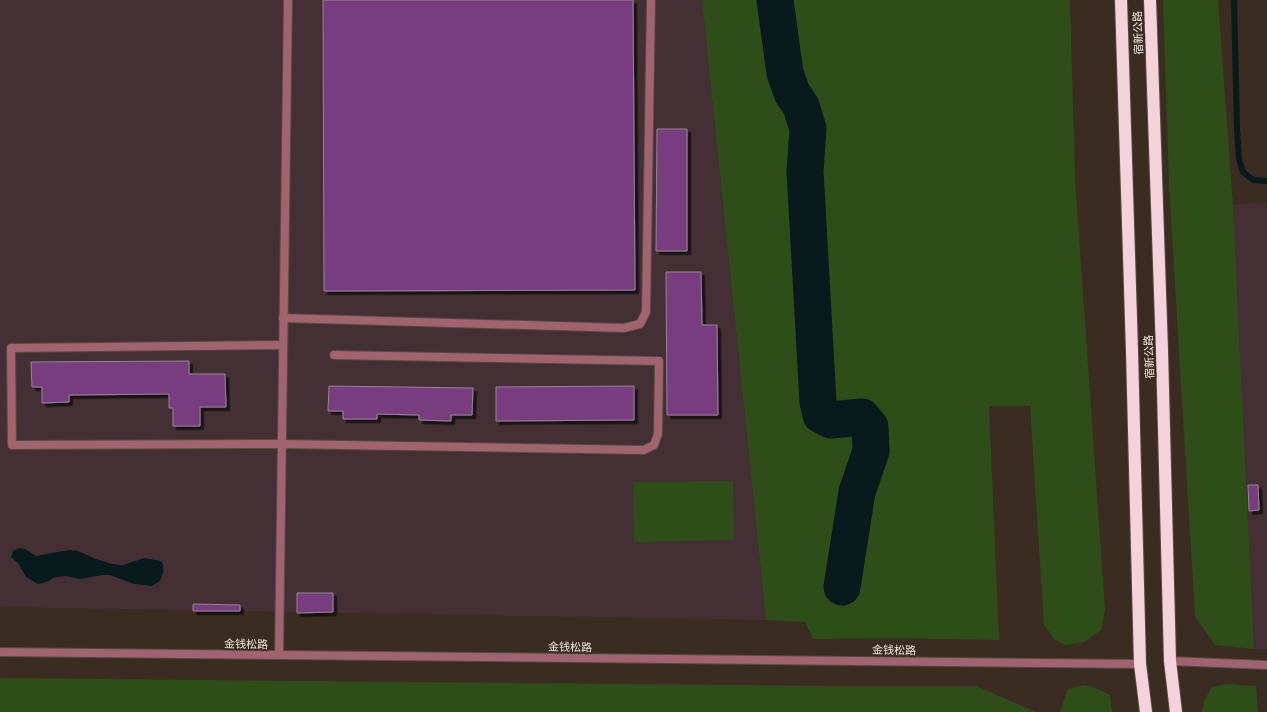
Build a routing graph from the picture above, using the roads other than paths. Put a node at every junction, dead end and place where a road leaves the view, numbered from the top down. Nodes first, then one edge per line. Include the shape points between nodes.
1 (288, 0) edge
2 (651, 0) edge
3 (1121, 0) edge
4 (1150, 0) edge
5 (283, 318) junction
6 (283, 345) junction
7 (334, 355) dead end
8 (282, 444) junction
9 (0, 652) edge
10 (279, 655) junction
11 (1170, 661) junction
12 (1140, 664) junction
13 (1267, 665) edge
14 (1146, 712) edge
15 (1176, 712) edge

1 - 5 street
2 - 5 street via 646,312 640,324 624,328
3 - 12 highway, 宿新公路
4 - 11 highway, 宿新公路
5 - 6 street
6 - 8 street
6 - 8 street via 11,348 12,445
7 - 8 street via 659,362 658,434 654,446 644,450
8 - 10 street
9 - 10 street, 金钱松路
10 - 12 street, 金钱松路
11 - 13 street
11 - 15 highway, 宿新公路
12 - 14 highway, 宿新公路

